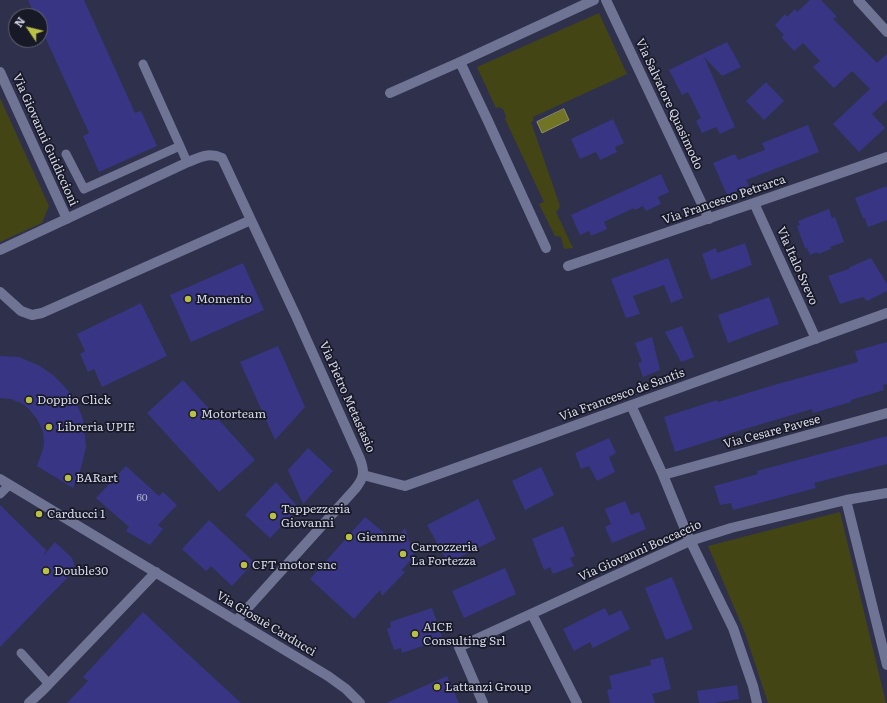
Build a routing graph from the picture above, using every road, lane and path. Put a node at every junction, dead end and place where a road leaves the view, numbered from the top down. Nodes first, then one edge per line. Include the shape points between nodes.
1 (594, 0) edge
2 (606, 0) edge
3 (858, 0) edge
4 (887, 32) edge
5 (460, 62) junction
6 (143, 64) dead end
7 (0, 72) edge
8 (390, 93) dead end
9 (180, 146) junction
10 (66, 154) dead end
11 (887, 157) edge
12 (187, 162) junction
13 (754, 204) junction
14 (67, 219) junction
15 (709, 219) junction
16 (251, 220) junction
17 (546, 248) dead end
18 (0, 250) edge
19 (568, 266) dead end
20 (0, 292) edge
21 (887, 313) edge
22 (816, 339) junction
23 (631, 405) junction
24 (887, 413) edge
25 (363, 475) junction
26 (663, 476) junction
27 (0, 479) edge
28 (9, 485) junction
29 (887, 493) edge
30 (0, 494) edge
31 (846, 500) junction
32 (690, 541) junction
33 (156, 572) junction
34 (532, 614) junction
35 (236, 621) junction
36 (21, 653) dead end
37 (887, 665) edge
38 (49, 684) junction
39 (29, 703) edge
40 (360, 703) edge
41 (483, 703) edge
42 (577, 703) edge
43 (757, 703) edge

1 - 5 street
2 - 15 street, Via Salvatore Quasimodo
3 - 4 street
5 - 8 street
5 - 17 street
6 - 9 lane
7 - 14 street, Via Giovanni Guidiccioni
9 - 10 lane via 84,189
9 - 12 lane
11 - 13 street, Via Francesco Petrarca
12 - 14 street, Via Pietro Metastasio
12 - 16 street, Via Pietro Metastasio via 204,155 222,158
13 - 15 street, Via Francesco Petrarca
13 - 22 street, Via Italo Svevo
14 - 18 street, Via Pietro Metastasio
15 - 19 street, Via Francesco Petrarca
16 - 20 street via 42,313 21,311
16 - 25 street, Via Pietro Metastasio via 360,459 364,469
21 - 22 street, Via Francesco de Santis
22 - 23 street, Via Francesco de Santis
23 - 25 street, Via Francesco de Santis via 405,486
23 - 26 street
24 - 26 street, Via Cesare Pavese
25 - 35 street via 355,489
26 - 32 street
27 - 28 street, Via Giosuè Carducci
28 - 30 lane
28 - 33 street, Via Giosuè Carducci
29 - 31 street, Via Giovanni Boccaccio
31 - 32 street, Via Giovanni Boccaccio via 731,528
31 - 37 street
32 - 34 street, Via Giovanni Boccaccio
32 - 43 street via 733,628
33 - 35 street, Via Giosuè Carducci
33 - 38 street
34 - 41 street, Via Giovanni Boccaccio via 459,647
34 - 42 street
35 - 40 street, Via Giosuè Carducci via 328,676
36 - 38 lane
38 - 39 street

